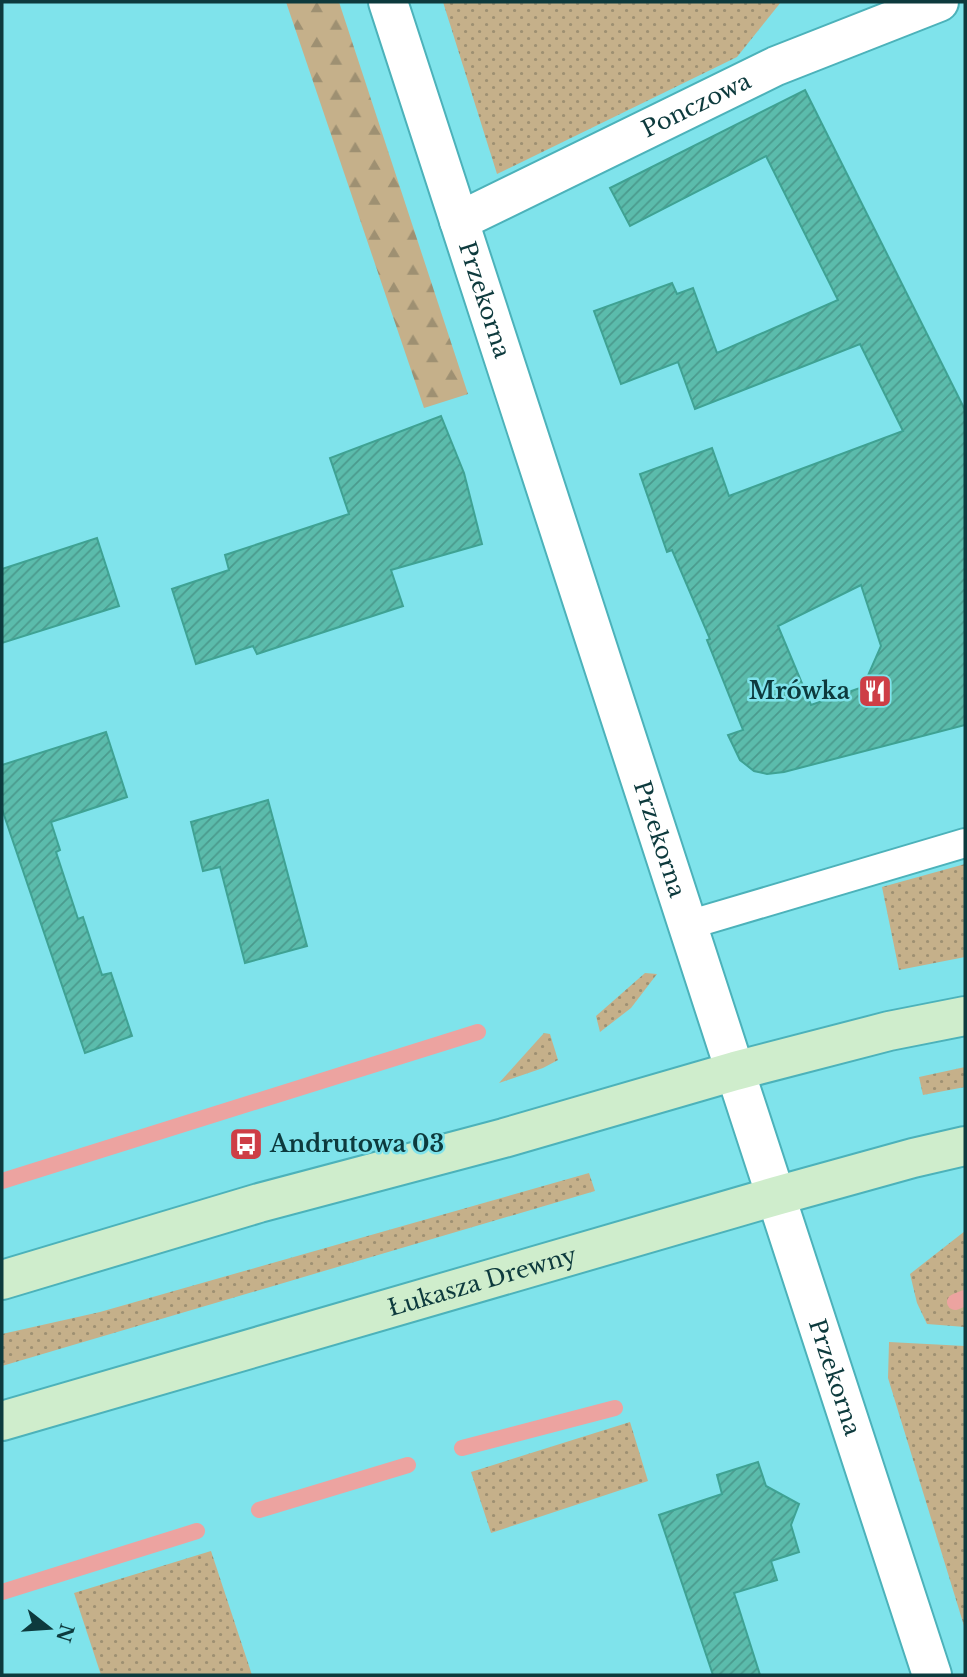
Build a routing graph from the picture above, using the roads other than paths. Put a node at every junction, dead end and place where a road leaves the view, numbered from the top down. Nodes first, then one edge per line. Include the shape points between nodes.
1 (388, 2) edge
2 (939, 2) edge
3 (459, 222) junction
4 (965, 843) edge
5 (688, 925) junction
6 (965, 1016) edge
7 (735, 1071) junction
8 (965, 1146) edge
9 (776, 1196) junction
10 (2, 1280) edge
11 (2, 1421) edge
12 (932, 1675) edge

1 - 3 street, Przekorna
2 - 3 street, Ponczowa via 776,66
3 - 5 street, Przekorna
4 - 5 lane
5 - 7 street, Przekorna
6 - 7 main road
7 - 9 street, Przekorna
7 - 10 main road via 259,1203
8 - 9 main road, Łukasza Drewny
9 - 11 main road, Łukasza Drewny
9 - 12 street, Przekorna

